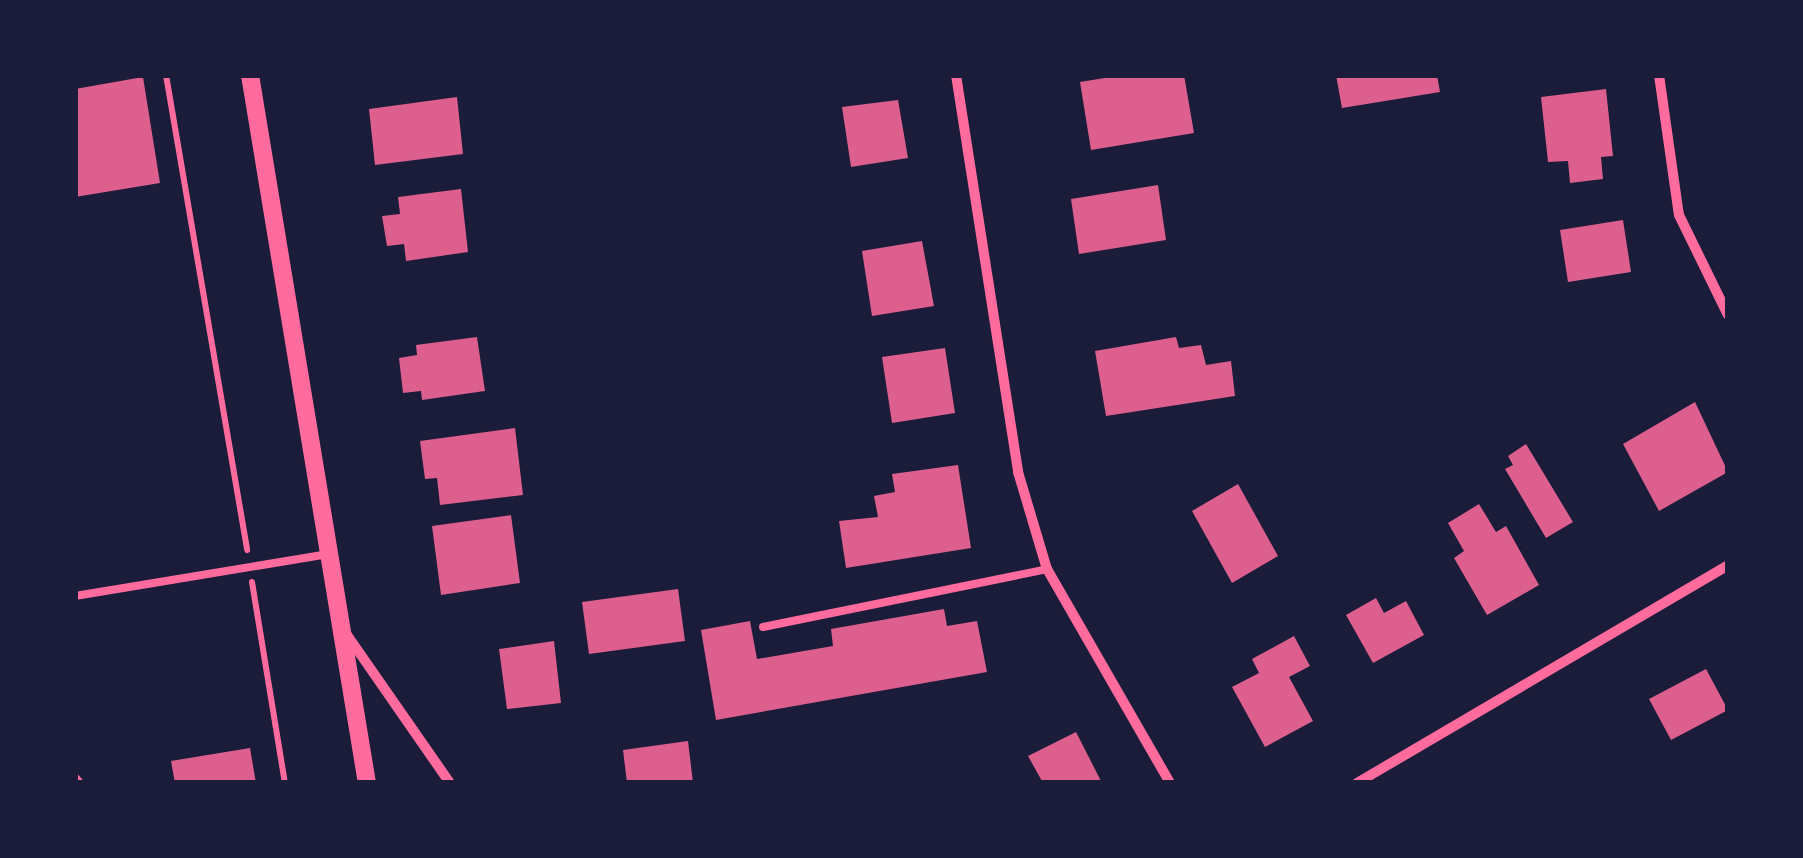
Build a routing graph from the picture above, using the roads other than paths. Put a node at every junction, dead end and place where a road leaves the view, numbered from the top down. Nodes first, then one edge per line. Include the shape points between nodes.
1 (250, 75) edge
2 (956, 75) edge
3 (1659, 75) edge
4 (1728, 315) edge
5 (330, 554) junction
6 (1728, 566) edge
7 (1047, 569) junction
8 (75, 596) edge
9 (341, 625) junction
10 (764, 628) dead end
11 (367, 783) edge
12 (450, 783) edge
13 (1170, 783) edge
14 (1358, 783) edge

1 - 5 street
2 - 7 street via 1018,472
3 - 4 street via 1679,215
5 - 8 lane
5 - 9 street
6 - 14 street
7 - 10 lane
7 - 13 street
9 - 11 street
9 - 12 street

